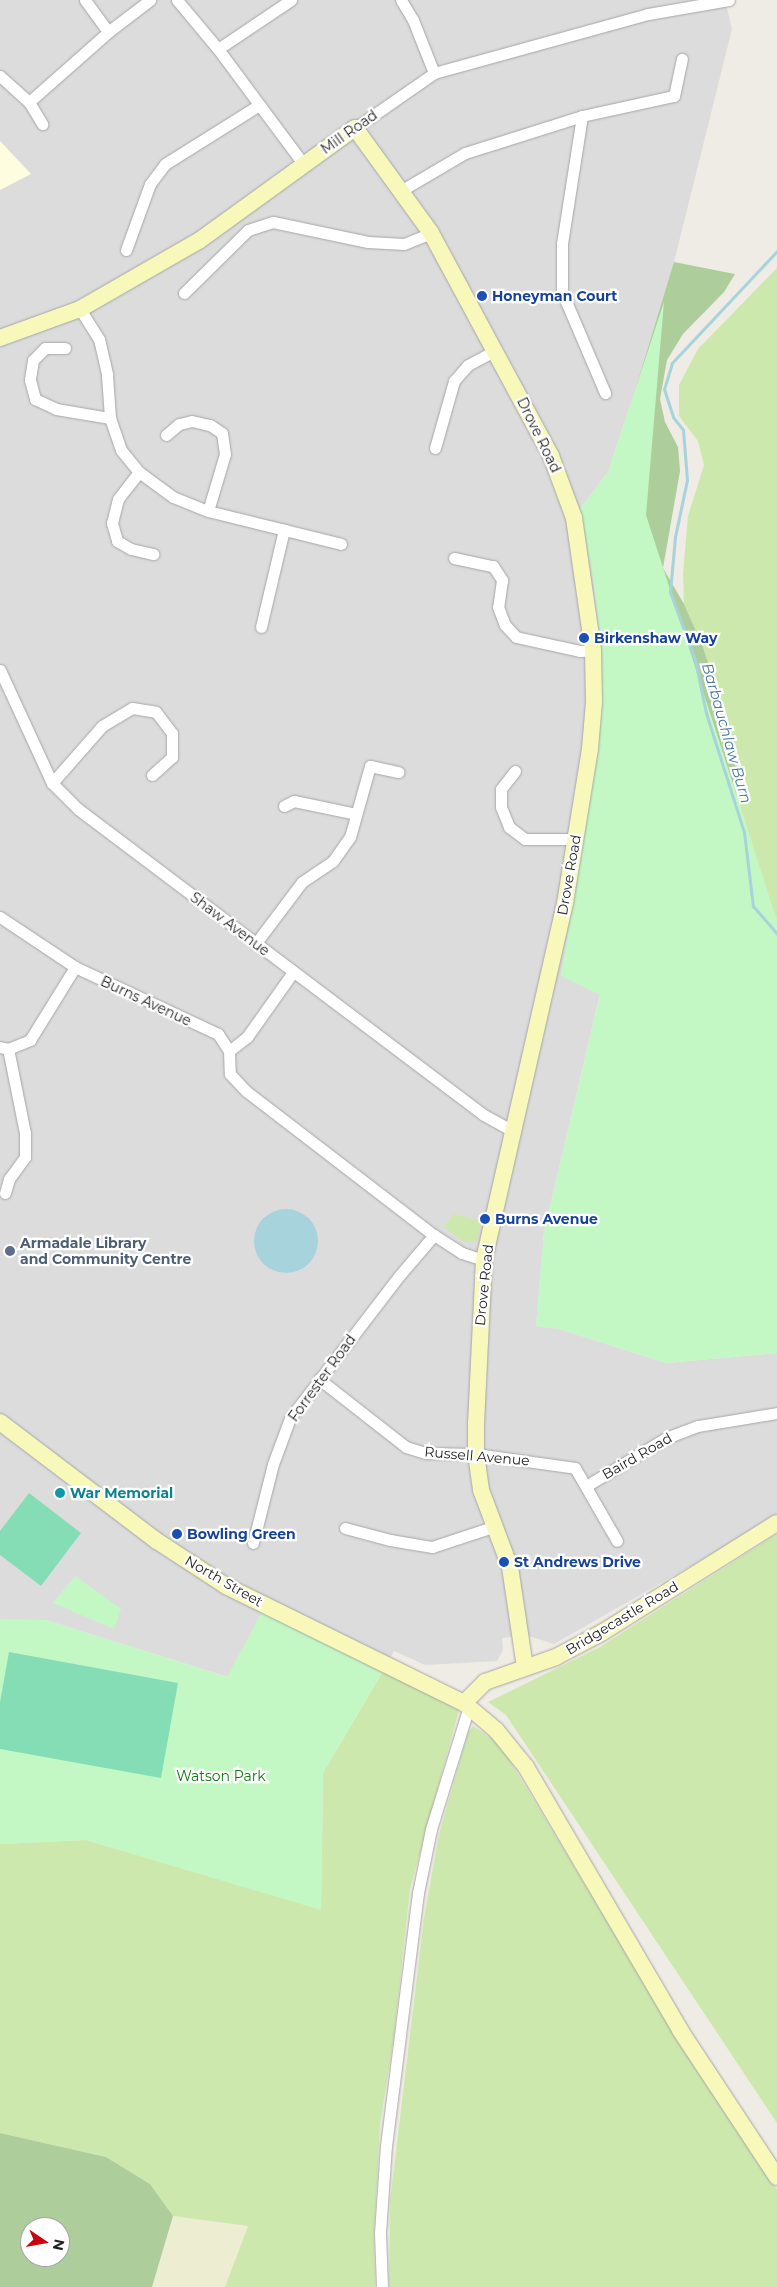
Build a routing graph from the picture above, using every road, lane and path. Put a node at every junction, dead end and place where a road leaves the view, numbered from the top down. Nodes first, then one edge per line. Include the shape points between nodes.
1 (85, 0) edge
2 (150, 0) edge
3 (177, 0) edge
4 (291, 0) edge
5 (400, 0) edge
6 (729, 0) edge
7 (108, 32) junction
8 (218, 49) junction
9 (682, 59) dead end
10 (434, 73) junction
11 (0, 76) edge
12 (29, 102) junction
13 (259, 105) junction
14 (582, 116) junction
15 (42, 124) dead end
16 (355, 128) junction
17 (304, 165) junction
18 (402, 190) junction
19 (431, 233) junction
20 (126, 250) dead end
21 (184, 293) dead end
22 (80, 309) junction
23 (0, 338) edge
24 (65, 348) dead end
25 (496, 350) junction
26 (605, 393) dead end
27 (110, 418) junction
28 (166, 435) dead end
29 (435, 448) dead end
30 (139, 472) junction
31 (208, 511) junction
32 (284, 530) junction
33 (341, 544) dead end
34 (153, 554) dead end
35 (454, 558) dead end
36 (261, 627) dead end
37 (594, 650) junction
38 (0, 670) edge
39 (515, 771) dead end
40 (398, 772) dead end
41 (152, 775) dead end
42 (52, 783) junction
43 (284, 806) dead end
44 (356, 814) junction
45 (575, 839) junction
46 (0, 917) edge
47 (256, 943) junction
48 (75, 967) junction
49 (293, 972) junction
50 (4, 1048) edge
51 (230, 1051) junction
52 (513, 1131) junction
53 (5, 1193) dead end
54 (434, 1236) junction
55 (484, 1260) junction
56 (319, 1379) junction
57 (777, 1413) edge
58 (0, 1422) edge
59 (476, 1454) junction
60 (586, 1486) junction
61 (777, 1523) edge
62 (496, 1526) junction
63 (344, 1528) dead end
64 (617, 1540) dead end
65 (253, 1543) dead end
66 (525, 1667) junction
67 (466, 1704) junction
68 (777, 2176) edge
69 (382, 2287) edge

1 - 7 street
2 - 7 street
3 - 8 street
4 - 8 street
5 - 10 street via 413,20
6 - 10 street, Mill Road via 648,14
7 - 12 street
8 - 13 street
9 - 14 street via 674,96
10 - 16 street, Mill Road
11 - 12 street
12 - 15 street
13 - 17 street
13 - 20 street via 165,164 150,184
14 - 18 street via 466,153
14 - 26 street via 562,244 562,292
16 - 17 street, Mill Road
16 - 18 street, Drove Road
17 - 22 street, Mill Road via 200,240
18 - 19 street, Drove Road
19 - 21 street via 404,244 368,242 273,222 248,230
19 - 25 street, Drove Road
22 - 23 street, Mill Road
22 - 27 street via 99,339 107,375
24 - 27 street via 45,348 33,360 30,380 35,399 56,408
25 - 29 street via 468,365 454,381
25 - 37 street, Drove Road via 551,456 574,518
27 - 30 street via 122,450
28 - 31 street via 179,424 192,421 210,425 222,433 225,454
30 - 31 street via 173,497
30 - 34 street via 118,499 112,523 117,541 130,549
31 - 32 street
32 - 33 street
32 - 36 street
35 - 37 street via 493,566 502,580 498,607 505,625 516,637 580,651
37 - 45 street, Drove Road via 590,749
38 - 42 street, Shaw Avenue
39 - 45 street via 501,789 501,807 509,827 525,839
40 - 44 street via 370,766
41 - 42 street via 172,757 172,733 156,712 132,708 102,726
42 - 47 street, Shaw Avenue via 78,809
43 - 44 street via 294,801
44 - 47 street via 350,837 333,861 302,882
45 - 52 street, Drove Road via 565,903
46 - 48 street, Burns Avenue
47 - 49 street, Shaw Avenue
48 - 50 street via 30,1040
48 - 51 street, Burns Avenue via 218,1034
49 - 51 street via 247,1037
49 - 52 street, Shaw Avenue via 484,1115
50 - 53 street via 25,1133 24,1156 9,1179
51 - 54 street via 230,1074 246,1091
52 - 55 street, Drove Road
54 - 55 street via 462,1253
54 - 56 street, Forrester Road
55 - 59 street, Drove Road
56 - 59 street, Russell Avenue via 406,1447 426,1452
56 - 65 street, Forrester Road via 290,1418 273,1464
57 - 60 street, Baird Road via 698,1426 666,1438
58 - 67 street, North Street via 156,1541 226,1586
59 - 60 street, Russell Avenue via 575,1468
59 - 62 street, Drove Road via 481,1490
60 - 64 street, Russell Avenue
61 - 66 street, Bridgecastle Road via 603,1632 556,1656
62 - 63 street via 432,1547
62 - 66 street, Drove Road via 510,1567
66 - 67 street, Bridgecastle Road via 485,1682
67 - 68 street, North Street via 496,1730 526,1767 680,2030
67 - 69 street via 431,1829 418,1893 386,2146 380,2233

